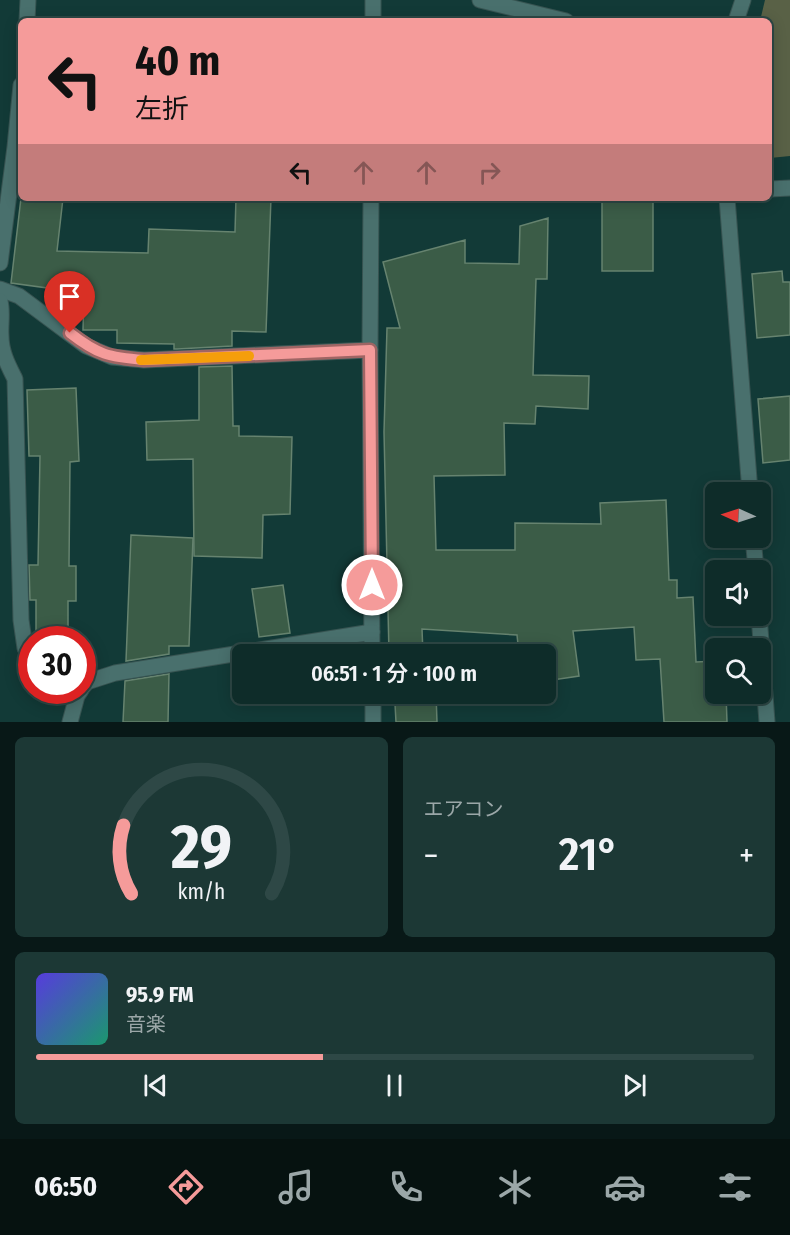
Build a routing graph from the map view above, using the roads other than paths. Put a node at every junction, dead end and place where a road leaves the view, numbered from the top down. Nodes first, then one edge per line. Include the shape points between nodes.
1 (28, 0) edge
2 (373, 0) edge
3 (480, 0) edge
4 (742, 0) edge
5 (27, 18) edge
6 (373, 18) edge
7 (554, 18) edge
8 (737, 18) edge
9 (18, 116) edge
10 (790, 188) edge
11 (772, 189) edge
12 (371, 201) edge
13 (727, 201) edge
14 (0, 263) edge
15 (0, 289) edge
16 (0, 301) edge
17 (370, 350) junction
18 (749, 482) edge
19 (22, 626) edge
20 (760, 626) edge
21 (372, 632) junction
22 (372, 644) edge
23 (96, 680) edge
24 (75, 704) edge
25 (373, 704) edge
26 (70, 722) edge
27 (373, 722) edge
28 (767, 722) edge

1 - 5 street
2 - 6 street
3 - 7 street
4 - 8 street
9 - 14 street
10 - 11 street
12 - 17 street
13 - 18 street
15 - 17 street via 18,296 86,346 112,357 144,360
16 - 19 street via 4,358 15,379
17 - 21 street
20 - 28 street
21 - 22 street
21 - 23 street via 115,673
24 - 26 street
25 - 27 street

